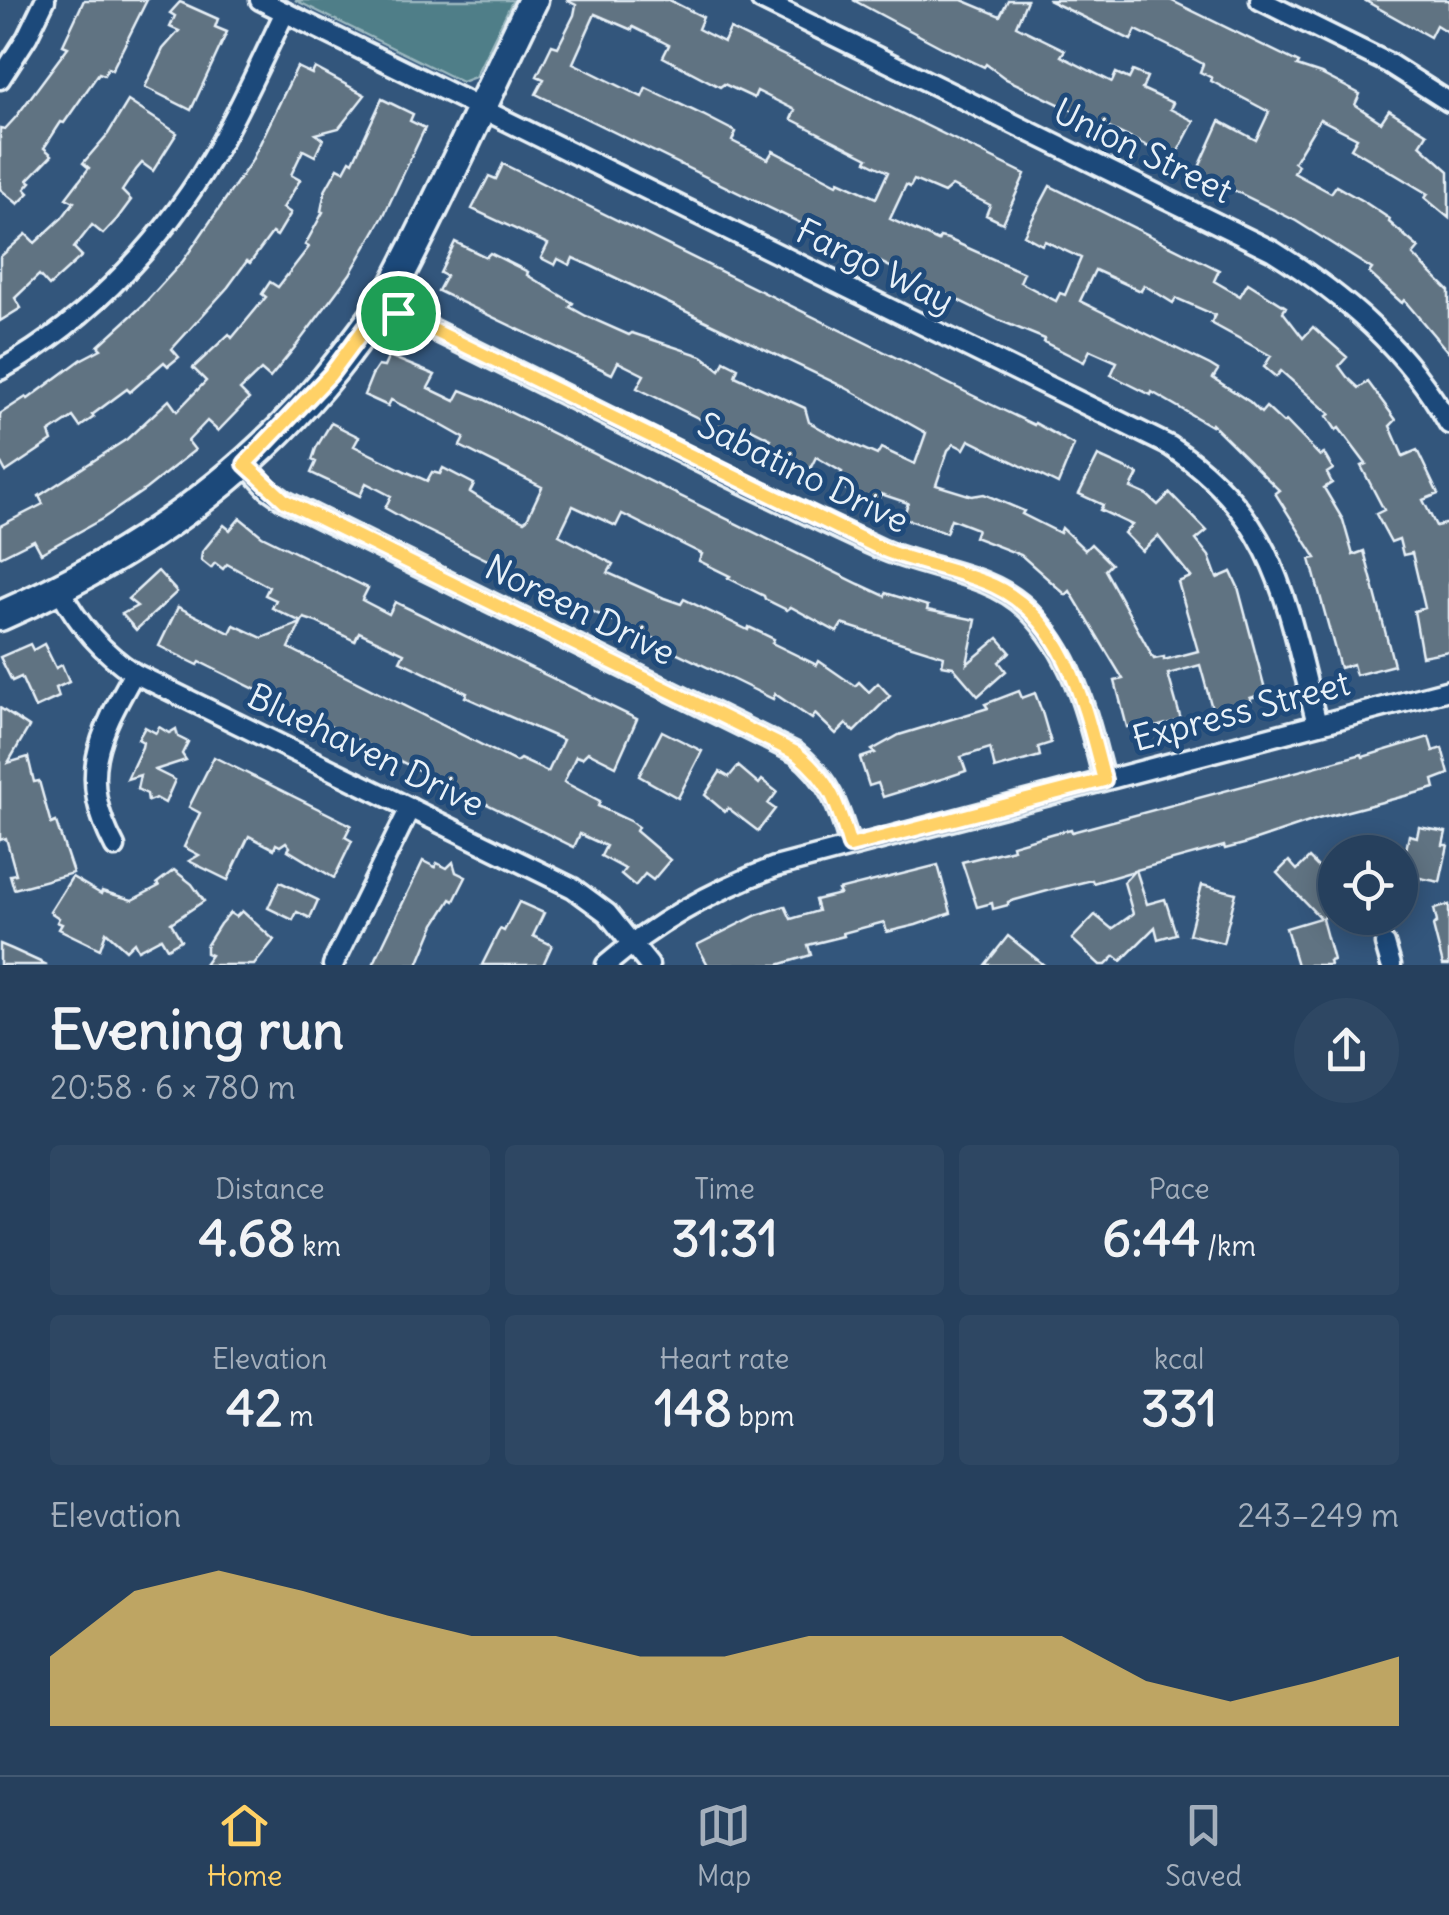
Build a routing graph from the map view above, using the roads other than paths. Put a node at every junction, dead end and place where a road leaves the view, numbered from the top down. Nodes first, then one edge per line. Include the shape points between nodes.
1 (46, 0) edge
2 (260, 0) edge
3 (533, 0) edge
4 (761, 0) edge
5 (1260, 0) edge
6 (285, 12) junction
7 (0, 79) edge
8 (1449, 102) edge
9 (479, 110) junction
10 (382, 305) junction
11 (0, 370) edge
12 (1449, 424) edge
13 (245, 464) junction
14 (60, 590) junction
15 (0, 616) edge
16 (134, 673) junction
17 (1449, 690) edge
18 (1317, 724) junction
19 (1104, 780) junction
20 (410, 808) junction
21 (850, 846) junction
22 (115, 847) dead end
23 (632, 943) junction
24 (1385, 944) dead end
25 (334, 965) edge
26 (606, 965) edge
27 (649, 965) edge
28 (1391, 965) edge

1 - 7 street
2 - 6 street, Fargo Way
3 - 9 street
4 - 12 street, Union Street via 1274,251 1384,336
5 - 8 street via 1388,63
6 - 9 street, Fargo Way
6 - 11 street via 220,142 163,228 92,303
9 - 10 street
9 - 18 street, Fargo Way via 1198,464 1243,510 1276,569
10 - 13 street via 330,375
10 - 19 street, Sabatino Drive via 884,550 1012,596 1067,662
13 - 14 street via 163,530
13 - 21 street, Noreen Drive via 285,501 796,753 826,782
14 - 15 street
14 - 16 street, Bluehaven Drive via 75,618
16 - 20 street, Bluehaven Drive
16 - 22 street via 104,726 94,774 102,823
17 - 18 street, Express Street
18 - 19 street, Express Street
19 - 21 street, Express Street
20 - 23 street, Bluehaven Drive via 582,893
20 - 25 street
21 - 23 street, Express Street via 730,884
23 - 26 street, Express Street
23 - 27 street, Bluehaven Drive
24 - 28 street

